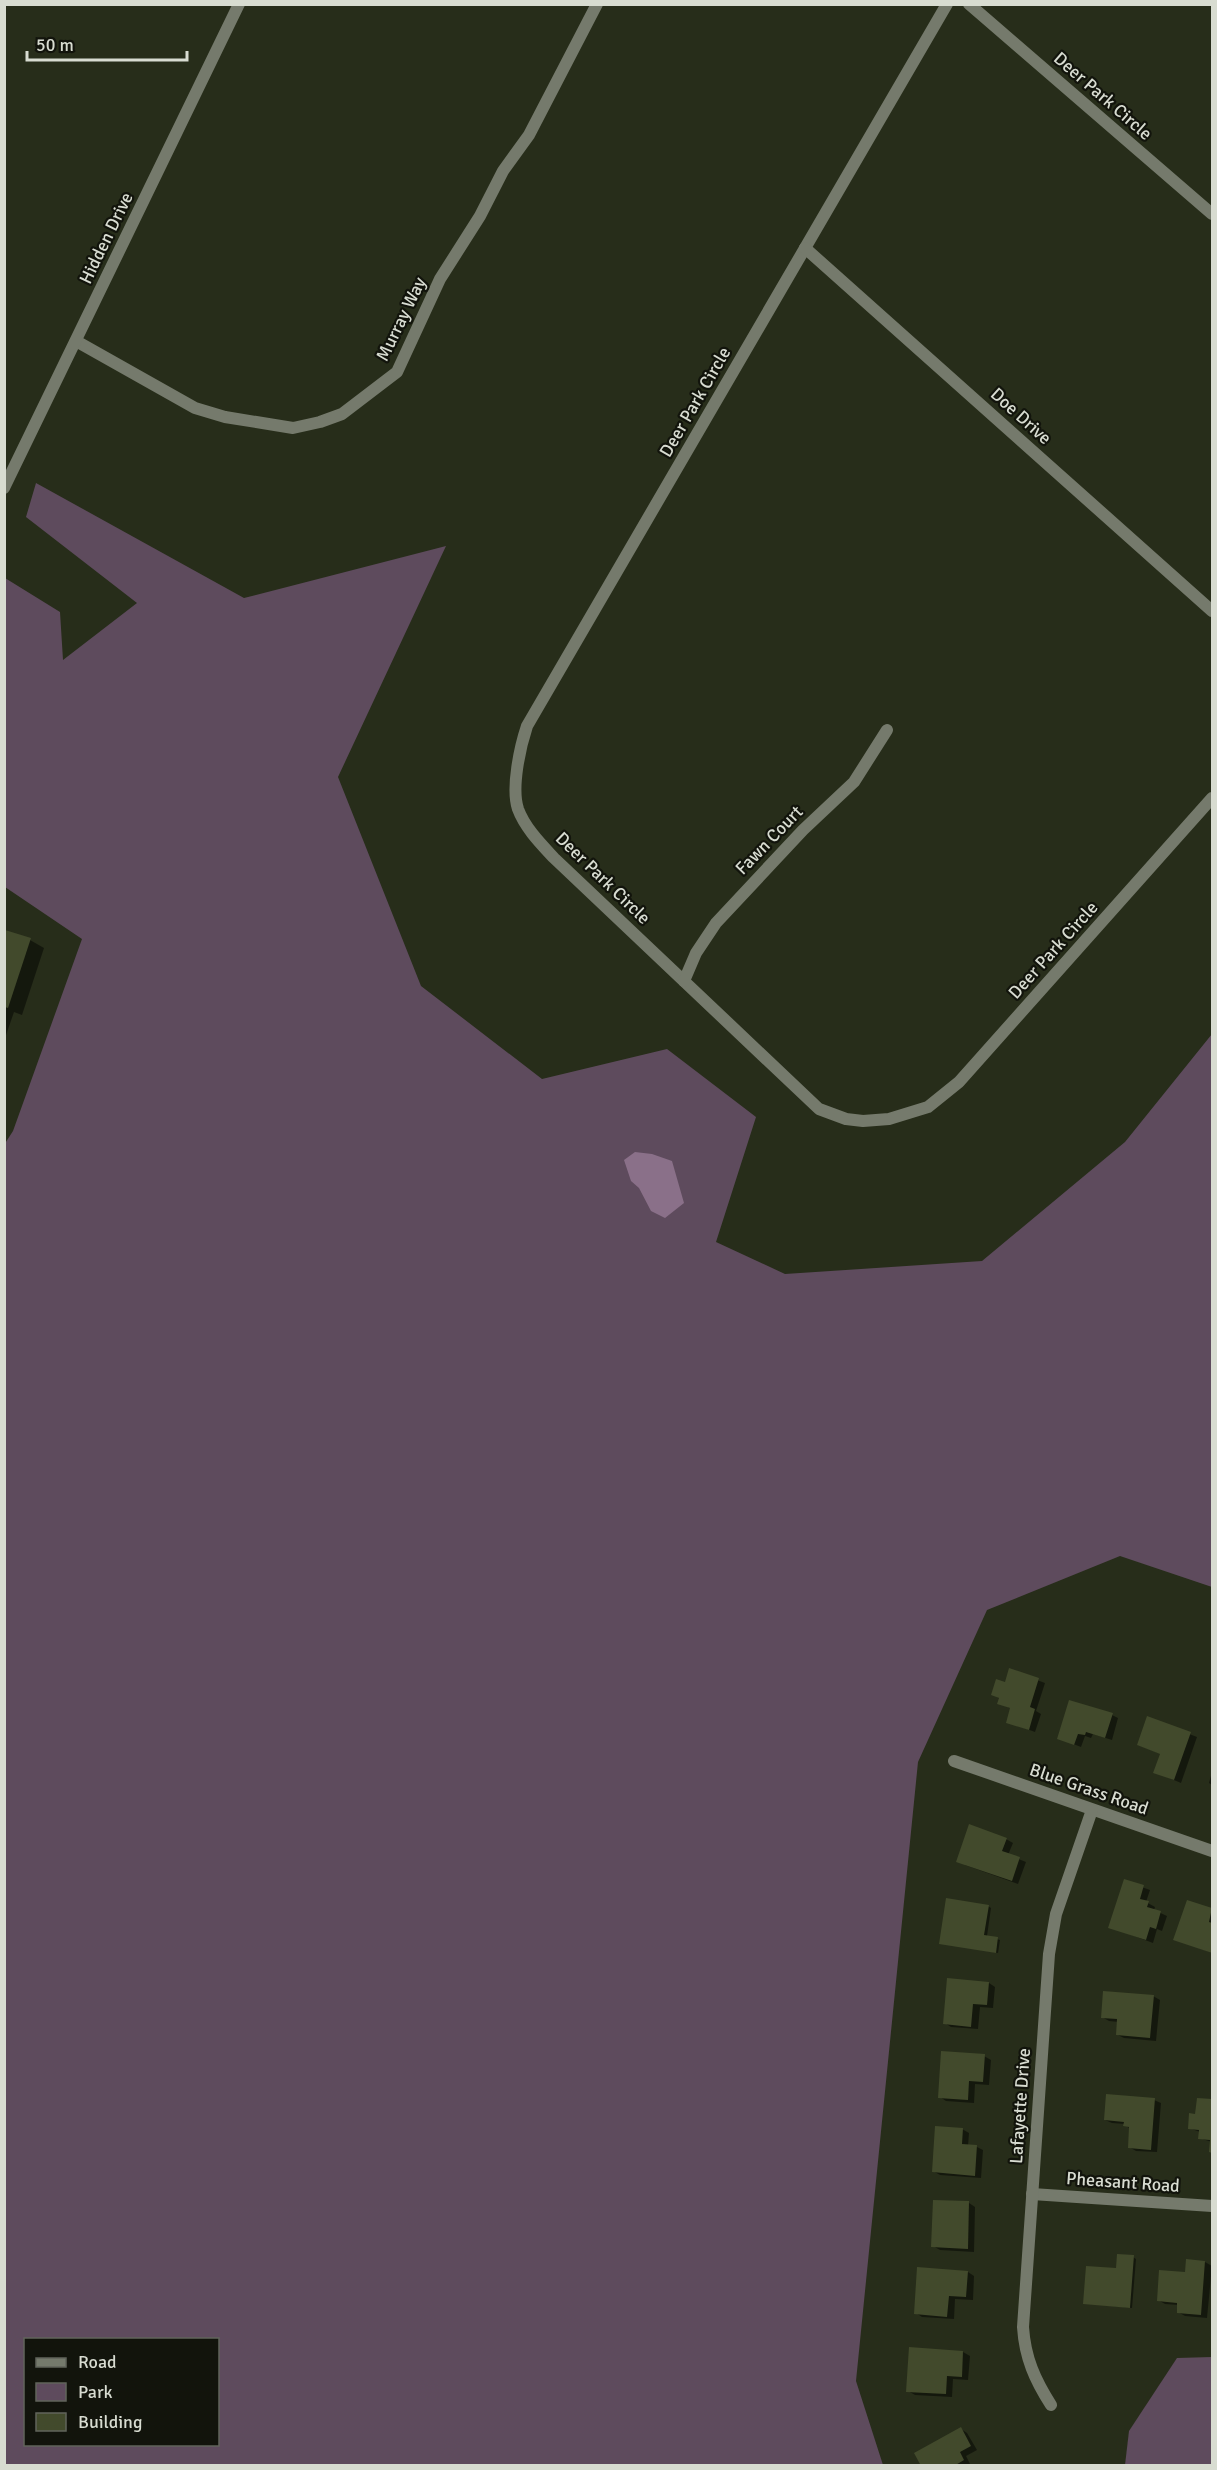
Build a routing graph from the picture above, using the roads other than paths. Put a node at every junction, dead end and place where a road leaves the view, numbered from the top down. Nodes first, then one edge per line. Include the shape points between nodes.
1 (239, 4) edge
2 (597, 4) edge
3 (947, 4) edge
4 (969, 4) edge
5 (1212, 214) edge
6 (805, 248) junction
7 (76, 341) junction
8 (4, 488) edge
9 (1212, 611) edge
10 (887, 730) dead end
11 (1212, 798) edge
12 (684, 981) junction
13 (954, 1761) dead end
14 (1092, 1810) junction
15 (1212, 1851) edge
16 (1032, 2194) junction
17 (1212, 2206) edge
18 (1051, 2405) dead end

1 - 7 street, Hidden Drive
2 - 7 street, Murray Way via 529,135 503,171 440,279 397,372 342,414 293,428 225,417 195,408
3 - 6 street, Deer Park Circle
4 - 5 street, Deer Park Circle
6 - 9 street, Doe Drive
6 - 12 street, Deer Park Circle via 527,726 520,747 518,808 532,833
7 - 8 street, Hidden Drive
10 - 12 street, Fawn Court via 854,782 716,922
11 - 12 street, Deer Park Circle via 959,1083 928,1107 890,1119 863,1121 819,1108
13 - 14 street, Blue Grass Road
14 - 15 street, Blue Grass Road
14 - 16 street, Lafayette Drive via 1056,1914 1049,1954
16 - 17 street, Pheasant Road
16 - 18 street, Lafayette Drive via 1024,2344 1036,2381

